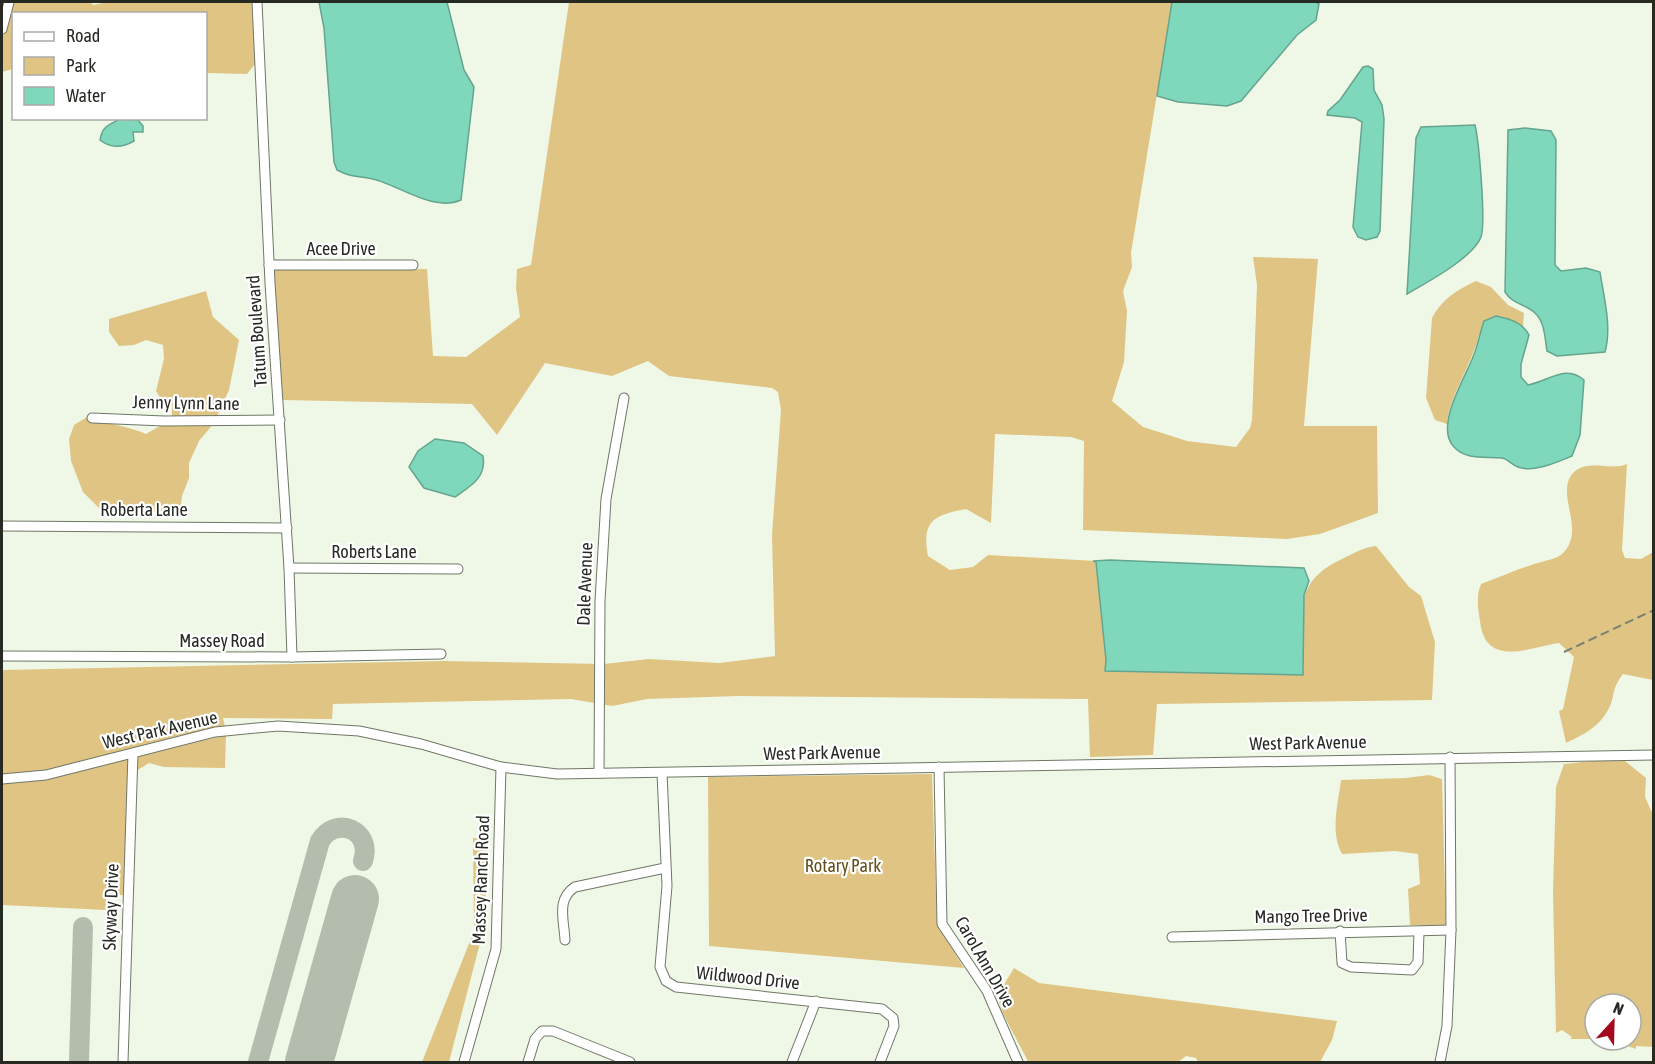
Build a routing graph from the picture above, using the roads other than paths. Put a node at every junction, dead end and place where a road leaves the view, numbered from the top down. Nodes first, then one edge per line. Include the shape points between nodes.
1 (9, 2) edge
2 (257, 2) edge
3 (2, 29) edge
4 (269, 265) junction
5 (413, 265) dead end
6 (624, 398) dead end
7 (92, 418) dead end
8 (280, 420) junction
9 (2, 526) edge
10 (287, 528) junction
11 (289, 568) junction
12 (458, 568) dead end
13 (441, 654) dead end
14 (2, 656) edge
15 (292, 657) junction
16 (133, 753) junction
17 (1653, 755) edge
18 (1450, 757) junction
19 (501, 767) junction
20 (939, 767) junction
21 (599, 773) junction
22 (662, 773) junction
23 (2, 779) edge
24 (665, 867) junction
25 (1451, 930) junction
26 (1340, 931) junction
27 (1419, 932) junction
28 (1172, 937) dead end
29 (566, 940) dead end
30 (816, 1001) junction
31 (123, 1062) edge
32 (464, 1062) edge
33 (528, 1062) edge
34 (630, 1062) edge
35 (792, 1062) edge
36 (880, 1062) edge
37 (1018, 1062) edge
38 (1440, 1062) edge

1 - 3 street
2 - 4 street, Tatum Boulevard
4 - 5 street, Acee Drive
4 - 8 street, Tatum Boulevard
6 - 21 street, Dale Avenue via 606,499 600,600
7 - 8 street, Jenny Lynn Lane
8 - 10 street, Tatum Boulevard
9 - 10 street, Roberta Lane
10 - 11 street, Tatum Boulevard
11 - 12 street, Roberts Lane
11 - 15 street, Tatum Boulevard
13 - 15 street, Massey Road
14 - 15 street, Massey Road
16 - 19 street, West Park Avenue via 215,732 278,726 359,731
16 - 23 street, West Park Avenue via 46,775
16 - 31 street, Skyway Drive
17 - 18 street, West Park Avenue
18 - 20 street, West Park Avenue
18 - 25 street
19 - 21 street, West Park Avenue via 557,774
19 - 32 street, Massey Ranch Road via 496,949
20 - 22 street, West Park Avenue
20 - 37 street, Carol Ann Drive via 942,924 987,990
21 - 22 street, West Park Avenue
22 - 24 street, Wildwood Drive
24 - 29 street via 575,887 565,893 562,900
24 - 30 street, Wildwood Drive via 666,911 660,967 666,981 676,987
25 - 27 street, Mango Tree Drive
25 - 38 street via 1447,1026
26 - 27 street, Mango Tree Drive
26 - 27 street via 1342,963 1351,967 1412,970 1418,962
26 - 28 street, Mango Tree Drive
30 - 35 street
30 - 36 street, Wildwood Drive via 888,1011 894,1026
33 - 34 street via 535,1039 542,1031 553,1031

